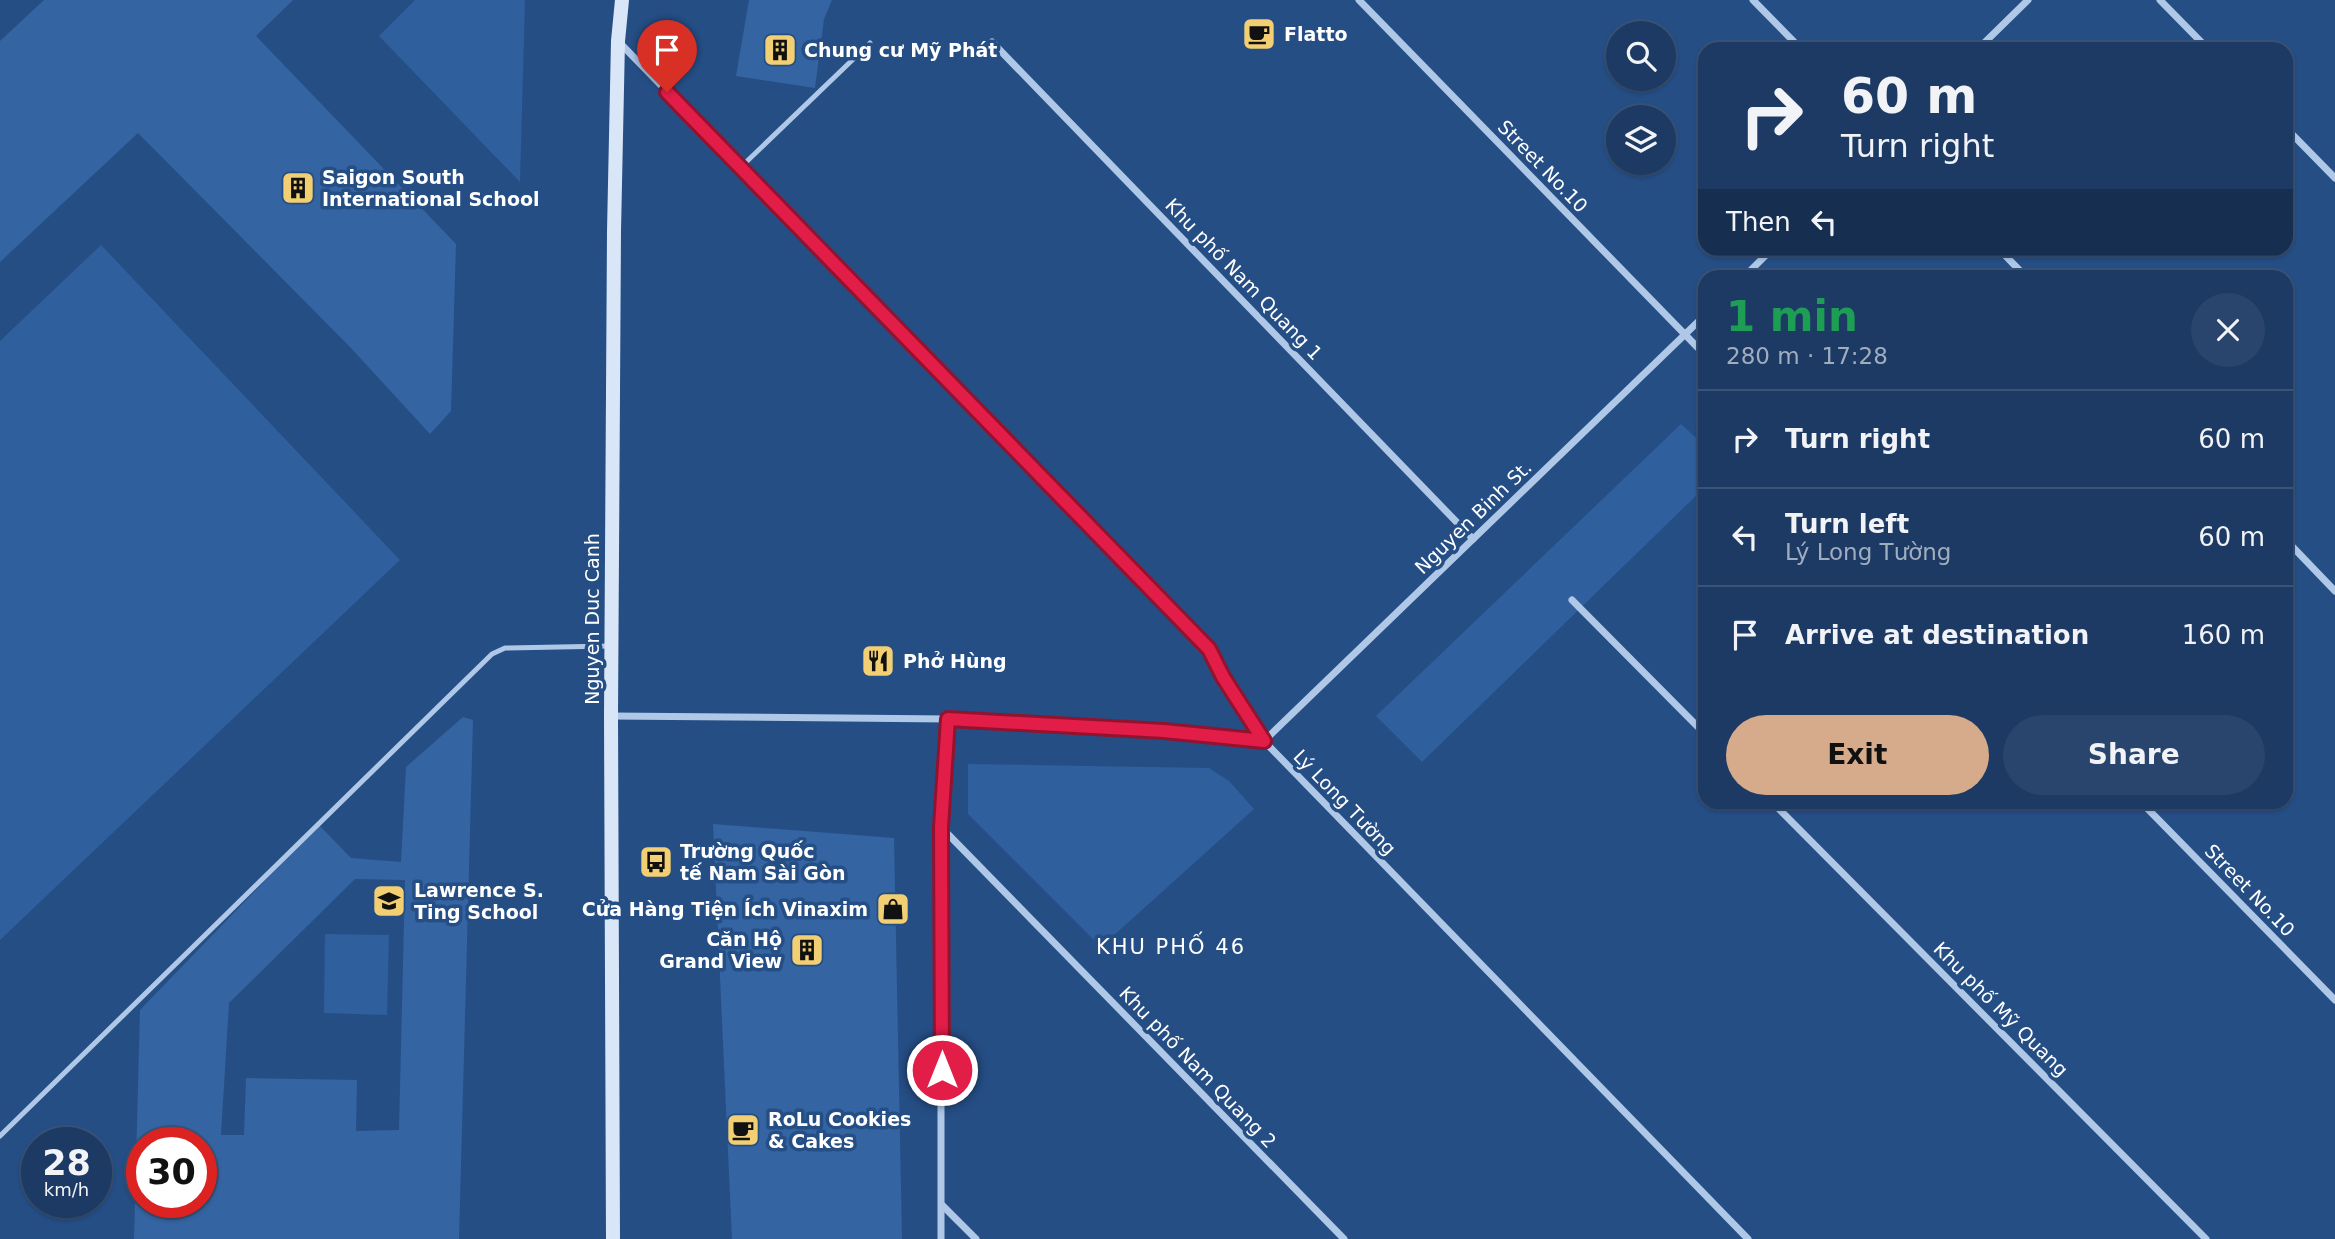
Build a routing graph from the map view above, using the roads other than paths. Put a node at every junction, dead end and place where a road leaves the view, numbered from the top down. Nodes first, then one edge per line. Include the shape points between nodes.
1 (622, 0) edge
2 (1359, 0) edge
3 (1753, 0) edge
4 (2028, 0) edge
5 (2160, 0) edge
6 (618, 41) junction
7 (992, 42) dead end
8 (1794, 42) edge
9 (1985, 42) edge
10 (2201, 42) edge
11 (870, 43) dead end
12 (2293, 135) edge
13 (741, 167) junction
14 (2335, 178) edge
15 (1765, 256) edge
16 (2006, 256) edge
17 (1751, 270) edge
18 (2019, 270) edge
19 (1698, 322) edge
20 (1685, 334) junction
21 (1698, 348) edge
22 (1473, 539) junction
23 (2293, 548) edge
24 (2335, 591) edge
25 (1572, 600) dead end
26 (612, 646) junction
27 (611, 716) junction
28 (948, 719) junction
29 (1698, 727) edge
30 (1264, 741) junction
31 (1779, 809) edge
32 (2148, 809) edge
33 (941, 827) junction
34 (2335, 1000) edge
35 (0, 1136) edge
36 (942, 1205) junction
37 (612, 1239) edge
38 (941, 1239) edge
39 (976, 1239) edge
40 (1344, 1239) edge
41 (1748, 1239) edge
42 (2206, 1239) edge

1 - 6 main road, Nguyen Duc Canh
2 - 20 street, Street No.10
3 - 8 street
4 - 9 street
5 - 10 street
6 - 13 street, Lý Long Tường
6 - 26 main road, Nguyen Duc Canh
7 - 22 street, Khu phố Nam Quang 1
11 - 13 lane
12 - 14 street
13 - 30 street, Lý Long Tường via 1209,649
15 - 17 street
16 - 18 street
19 - 20 street, Nguyen Binh St.
20 - 21 street, Street No.10
20 - 22 street, Nguyen Binh St.
22 - 30 street, Nguyen Binh St.
23 - 24 street
25 - 29 street
26 - 27 main road, Nguyen Duc Canh
26 - 35 lane via 505,648 492,653
27 - 28 street
27 - 37 main road, Nguyen Duc Canh
28 - 30 street
28 - 33 street
30 - 41 street, Lý Long Tường
31 - 42 street, Khu phố Mỹ Quang
32 - 34 street, Street No.10
33 - 36 street
33 - 40 street, Khu phố Nam Quang 2
36 - 38 street
36 - 39 street

